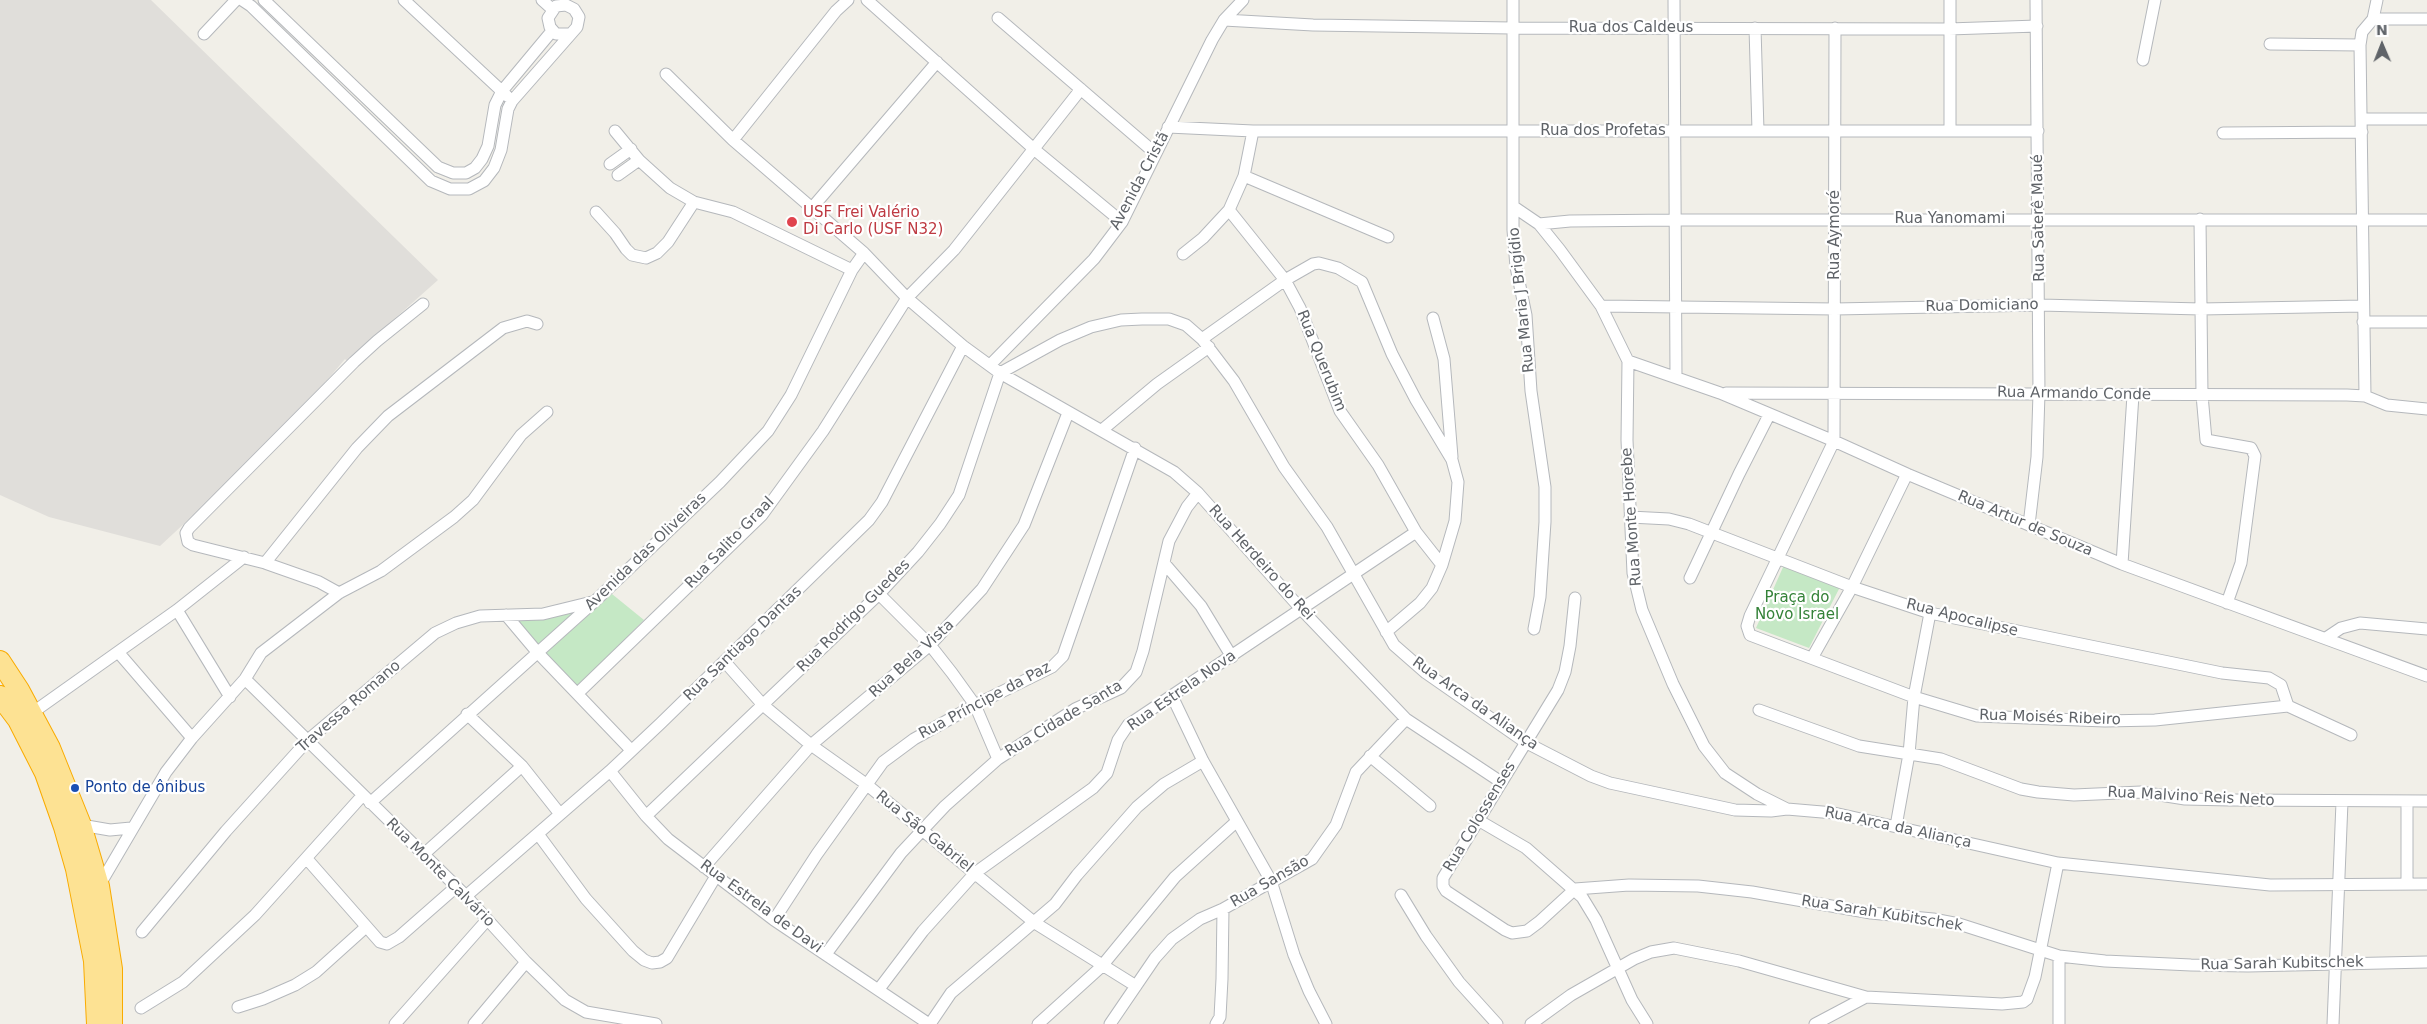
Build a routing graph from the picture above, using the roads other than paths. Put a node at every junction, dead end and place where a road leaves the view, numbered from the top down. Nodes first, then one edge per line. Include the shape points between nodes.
1 (236, 0) edge
2 (242, 0) edge
3 (264, 0) edge
4 (404, 0) edge
5 (542, 0) edge
6 (848, 0) edge
7 (867, 0) edge
8 (1243, 0) edge
9 (1513, 0) edge
10 (1674, 0) edge
11 (1950, 0) edge
12 (2036, 0) edge
13 (2155, 0) edge
14 (2377, 0) edge
15 (552, 9) junction
16 (998, 18) dead end
17 (2373, 19) junction
18 (2427, 19) edge
19 (1224, 20) junction
20 (2037, 26) junction
21 (1512, 28) junction
22 (1673, 28) junction
23 (1755, 28) junction
24 (1836, 28) junction
25 (1949, 29) junction
26 (552, 31) junction
27 (204, 34) dead end
28 (570, 34) junction
29 (2270, 44) dead end
30 (2360, 45) junction
31 (2143, 60) dead end
32 (936, 62) junction
33 (666, 74) dead end
34 (1081, 89) junction
35 (502, 91) junction
36 (512, 101) junction
37 (2427, 119) edge
38 (2362, 120) junction
39 (1168, 128) junction
40 (615, 131) dead end
41 (1253, 131) junction
42 (1512, 131) junction
43 (1676, 131) junction
44 (1758, 131) junction
45 (1835, 131) junction
46 (1950, 131) junction
47 (2038, 131) junction
48 (2362, 132) junction
49 (2223, 133) dead end
50 (733, 140) junction
51 (631, 150) junction
52 (1035, 150) junction
53 (1155, 153) junction
54 (639, 160) junction
55 (610, 164) dead end
56 (618, 175) dead end
57 (1244, 176) junction
58 (694, 202) junction
59 (1514, 207) junction
60 (811, 209) junction
61 (1229, 210) junction
62 (596, 212) dead end
63 (1835, 219) junction
64 (2039, 219) junction
65 (2200, 219) junction
66 (2362, 219) junction
67 (1675, 220) junction
68 (2427, 220) edge
69 (1122, 222) junction
70 (1539, 224) junction
71 (1388, 237) dead end
72 (864, 254) junction
73 (1183, 254) dead end
74 (852, 270) junction
75 (1285, 280) junction
76 (906, 298) junction
77 (423, 304) dead end
78 (2040, 305) junction
79 (1601, 306) junction
80 (1675, 306) junction
81 (2363, 306) junction
82 (1835, 309) junction
83 (2202, 309) junction
84 (1433, 318) dead end
85 (2363, 322) junction
86 (2427, 322) edge
87 (537, 324) dead end
88 (1205, 343) junction
89 (963, 346) junction
90 (1628, 361) junction
91 (990, 365) junction
92 (1000, 373) junction
93 (1676, 376) junction
94 (1720, 393) junction
95 (1834, 393) junction
96 (2039, 393) junction
97 (2133, 395) junction
98 (2202, 395) junction
99 (2365, 396) junction
100 (2427, 409) edge
101 (547, 412) dead end
102 (1068, 413) junction
103 (1770, 415) junction
104 (1102, 430) junction
105 (1834, 441) junction
106 (1135, 448) junction
107 (1452, 460) junction
108 (1907, 474) junction
109 (1198, 493) junction
110 (1630, 517) junction
111 (2029, 525) junction
112 (1416, 532) junction
113 (1713, 533) junction
114 (244, 557) junction
115 (1777, 559) junction
116 (265, 563) junction
117 (1164, 563) junction
118 (2122, 564) junction
119 (1442, 565) junction
120 (1353, 575) junction
121 (1690, 578) dead end
122 (1852, 587) junction
123 (339, 593) junction
124 (879, 594) junction
125 (1575, 598) dead end
126 (594, 602) junction
127 (2227, 603) junction
128 (1301, 609) junction
129 (176, 610) junction
130 (1930, 613) junction
131 (506, 615) junction
132 (2427, 628) edge
133 (1534, 629) dead end
134 (1386, 632) junction
135 (2326, 638) junction
136 (930, 645) junction
137 (118, 652) junction
138 (538, 653) junction
139 (1232, 657) junction
140 (1812, 658) junction
141 (0, 661) edge
142 (725, 662) junction
143 (2427, 676) edge
144 (245, 679) junction
145 (578, 693) junction
146 (0, 696) edge
147 (1172, 696) junction
148 (230, 697) junction
149 (1914, 697) junction
150 (975, 705) junction
151 (763, 706) junction
152 (2288, 706) junction
153 (1759, 710) dead end
154 (32, 713) junction
155 (467, 714) junction
156 (1406, 719) junction
157 (2350, 735) dead end
158 (192, 738) junction
159 (308, 740) junction
160 (1525, 742) junction
161 (812, 745) junction
162 (632, 750) junction
163 (1908, 754) junction
164 (1370, 756) junction
165 (998, 759) junction
166 (1202, 761) junction
167 (522, 766) junction
168 (610, 771) junction
169 (1501, 782) junction
170 (866, 784) junction
171 (366, 800) junction
172 (2407, 801) junction
173 (2427, 801) edge
174 (2342, 802) junction
175 (1430, 806) dead end
176 (1787, 809) junction
177 (560, 814) junction
178 (646, 816) junction
179 (1478, 820) junction
180 (1237, 821) junction
181 (81, 825) junction
182 (1896, 826) junction
183 (131, 828) junction
184 (920, 830) junction
185 (538, 834) junction
186 (424, 854) junction
187 (307, 859) junction
188 (2058, 863) junction
189 (704, 867) junction
190 (975, 873) junction
191 (716, 876) junction
192 (1271, 881) junction
193 (2407, 884) junction
194 (2427, 884) edge
195 (98, 886) junction
196 (2339, 886) junction
197 (456, 887) junction
198 (1574, 889) junction
199 (1401, 895) dead end
200 (466, 896) junction
201 (1223, 909) junction
202 (487, 920) junction
203 (774, 920) junction
204 (1035, 923) junction
205 (366, 927) junction
206 (142, 932) dead end
207 (2040, 950) junction
208 (826, 954) junction
209 (2060, 956) junction
210 (526, 962) junction
211 (2427, 962) edge
212 (2336, 965) junction
213 (1101, 967) junction
214 (1617, 969) junction
215 (1136, 986) junction
216 (879, 989) junction
217 (1866, 997) junction
218 (238, 1006) dead end
219 (141, 1008) dead end
220 (1219, 1022) edge
221 (97, 1024) edge
222 (112, 1024) edge
223 (395, 1024) edge
224 (474, 1024) edge
225 (656, 1024) edge
226 (930, 1024) edge
227 (1038, 1024) edge
228 (1110, 1024) edge
229 (1326, 1024) edge
230 (1496, 1024) edge
231 (1531, 1024) edge
232 (1647, 1024) edge
233 (1815, 1024) edge
234 (2059, 1024) edge
235 (2333, 1024) edge

1 - 27 street
2 - 36 street via 252,6 431,181 450,189 469,190 484,181 494,168
3 - 35 street via 438,167 453,173 466,173 482,159 488,146 495,105
4 - 35 street
5 - 15 street
6 - 50 street
7 - 32 street
8 - 19 street, Avenida Cristã
9 - 21 street, Rua Maria J Brigídio
10 - 22 street
11 - 25 street
12 - 20 street, Rua Saterê Maué
13 - 31 street
14 - 17 street
15 - 26 street via 548,18
15 - 28 street via 566,5 577,13 579,22
16 - 34 street
17 - 18 street
17 - 30 street via 2362,32
19 - 21 street, Rua dos Caldeus
19 - 39 street, Avenida Cristã
20 - 25 street, Rua dos Caldeus
20 - 47 street, Rua Saterê Maué
21 - 22 street, Rua dos Caldeus
21 - 42 street, Rua Maria J Brigídio
22 - 23 street, Rua dos Caldeus
22 - 43 street
23 - 24 street, Rua dos Caldeus
23 - 44 street
24 - 25 street, Rua dos Caldeus
24 - 45 street, Rua Aymoré
25 - 46 street
26 - 28 street
26 - 35 street
28 - 36 street
29 - 30 street
30 - 38 street
32 - 52 street
32 - 60 street
33 - 50 street, Rua Herdeiro do Rei
34 - 52 street, Rua Salito Graal
34 - 53 street
35 - 36 street
37 - 38 street
38 - 48 street
39 - 41 street, Rua dos Profetas
39 - 53 street, Avenida Cristã
40 - 51 street
41 - 42 street, Rua dos Profetas
41 - 57 street
42 - 43 street, Rua dos Profetas
42 - 59 street, Rua Maria J Brigídio
43 - 44 street, Rua dos Profetas
43 - 67 street
44 - 45 street, Rua dos Profetas
45 - 46 street, Rua dos Profetas
45 - 63 street, Rua Aymoré
46 - 47 street, Rua dos Profetas
47 - 64 street, Rua Saterê Maué
48 - 49 street
48 - 66 street
50 - 60 street, Rua Herdeiro do Rei
51 - 54 street
51 - 55 street
52 - 69 street
52 - 76 street, Rua Salito Graal via 954,250
53 - 69 street, Avenida Cristã
54 - 56 street
54 - 58 street via 670,188
57 - 61 street
57 - 71 street
58 - 62 street via 668,242 646,258 632,255
58 - 74 street via 733,212
59 - 70 street, Rua Monte Horebe
59 - 133 street, Rua Maria J Brigídio via 1516,267 1526,315 1531,391 1545,487 1546,522
60 - 72 street, Rua Herdeiro do Rei
61 - 73 street
61 - 75 street, Rua Querubim
63 - 64 street, Rua Yanomami
63 - 67 street, Rua Yanomami
63 - 82 street, Rua Aymoré
64 - 65 street, Rua Yanomami
64 - 78 street, Rua Saterê Maué
65 - 66 street, Rua Yanomami
65 - 83 street
66 - 68 street, Rua Yanomami
66 - 81 street
67 - 70 street, Rua Yanomami
67 - 80 street
69 - 91 street, Avenida Cristã via 1094,259
70 - 79 street, Rua Monte Horebe
72 - 74 street, Avenida das Oliveiras
72 - 76 street, Rua Herdeiro do Rei
74 - 126 street, Avenida das Oliveiras via 791,395 768,431 720,482
75 - 88 street
75 - 107 street via 1303,268 1319,263 1338,268 1362,282 1392,354
75 - 112 street, Rua Querubim via 1300,308 1340,412 1378,465
76 - 89 street, Rua Herdeiro do Rei
76 - 145 street, Rua Salito Graal via 823,431 762,515
77 - 114 street via 354,362 189,528 186,538 193,545
78 - 82 street, Rua Domiciano
78 - 83 street, Rua Domiciano
78 - 96 street, Rua Saterê Maué
79 - 80 street, Rua Domiciano
79 - 90 street, Rua Monte Horebe
80 - 82 street, Rua Domiciano
80 - 93 street
81 - 83 street, Rua Domiciano
81 - 85 street
82 - 95 street, Rua Aymoré
83 - 98 street
84 - 107 street via 1444,359
85 - 86 street
85 - 99 street
87 - 116 street via 527,321 503,328 388,416 357,448
88 - 92 street, Rua Arca da Aliança via 1186,325 1169,319 1121,320 1090,327 1060,340
88 - 104 street
88 - 120 street, Rua Arca da Aliança via 1239,389 1284,467 1327,527
89 - 91 street, Rua Herdeiro do Rei
89 - 142 street, Rua Santiago Dantas via 882,502 869,520
90 - 93 street, Rua Artur de Souza
90 - 110 street, Rua Monte Horebe
91 - 92 street, Rua Herdeiro do Rei
92 - 102 street, Rua Herdeiro do Rei
92 - 124 street, Rua Rodrigo Guedes via 959,495 918,552
93 - 94 street, Rua Artur de Souza
94 - 95 street, Rua Armando Conde
94 - 103 street, Rua Artur de Souza
95 - 96 street, Rua Armando Conde
95 - 105 street, Rua Aymoré
96 - 97 street, Rua Armando Conde
96 - 111 street, Rua Saterê Maué via 2037,457
97 - 98 street, Rua Armando Conde
97 - 118 street
98 - 99 street, Rua Armando Conde
98 - 127 street via 2207,442 2251,448 2255,456 2241,563
99 - 100 street, Rua Armando Conde via 2387,405
101 - 123 street via 521,435 473,500 381,571
102 - 104 street, Rua Herdeiro do Rei
102 - 136 street, Rua Bela Vista via 1024,525 982,589
103 - 105 street, Rua Artur de Souza
103 - 113 street via 1738,474
104 - 106 street, Rua Herdeiro do Rei
105 - 108 street, Rua Artur de Souza
105 - 115 street
106 - 109 street, Rua Herdeiro do Rei via 1174,472
106 - 150 street, Rua Príncipe da Paz via 1063,656 1052,667
107 - 119 street via 1458,482 1458,504
108 - 111 street, Rua Artur de Souza
108 - 122 street
109 - 117 street, Rua Cidade Santa via 1169,540
109 - 128 street, Rua Herdeiro do Rei
110 - 113 street, Rua Apocalipse via 1669,520
110 - 176 street, Rua Monte Horebe via 1633,572 1642,610 1672,684 1704,746 1725,773
111 - 118 street, Rua Artur de Souza
112 - 119 street, Rua Querubim
112 - 120 street, Rua Estrela Nova
113 - 115 street, Rua Apocalipse
113 - 121 street
114 - 116 street
114 - 129 street
115 - 122 street, Rua Apocalipse
115 - 140 street, Rua Moisés Ribeiro via 1747,626 1750,635
116 - 123 street via 319,582
117 - 139 street via 1201,606
117 - 165 street, Rua Cidade Santa via 1136,672 1121,688 1075,710
118 - 127 street, Rua Artur de Souza
119 - 134 street via 1432,588 1420,603
120 - 128 street, Rua Estrela Nova
120 - 134 street, Rua Arca da Aliança
122 - 130 street, Rua Apocalipse
122 - 140 street
123 - 144 street via 271,644 255,660
124 - 136 street
124 - 151 street, Rua Rodrigo Guedes
125 - 160 street, Rua Colossenses via 1565,672 1558,690
126 - 131 street, Travessa Romano via 543,614
126 - 138 street, Avenida das Oliveiras
127 - 135 street, Rua Artur de Souza
128 - 139 street, Rua Estrela Nova
128 - 156 street, Rua Herdeiro do Rei
129 - 137 street
129 - 148 street
130 - 149 street
130 - 152 street, Rua Apocalipse via 2222,673 2269,678 2281,685
131 - 138 street
131 - 159 street, Travessa Romano via 480,616 435,632
132 - 135 street via 2360,623 2340,628
134 - 160 street, Rua Arca da Aliança via 1400,651 1426,674
135 - 143 street, Rua Artur de Souza
136 - 150 street
136 - 161 street, Rua Bela Vista
137 - 154 street
137 - 158 street
138 - 145 street
138 - 155 street, Avenida das Oliveiras
139 - 147 street, Rua Estrela Nova
140 - 149 street, Rua Moisés Ribeiro
141 - 154 highway
142 - 151 street, Rua São Gabriel
142 - 162 street, Rua Santiago Dantas
144 - 148 street
144 - 159 street, Rua Monte Calvário
145 - 162 street
146 - 221 highway via 18,720 45,773 64,827 76,869 94,961
147 - 166 street
147 - 190 street, Rua Estrela Nova via 1128,725 1118,740 1108,773 1093,788
148 - 158 street
149 - 152 street, Rua Moisés Ribeiro via 1977,716 2105,721 2200,717
149 - 163 street
150 - 165 street
150 - 170 street, Rua Príncipe da Paz via 906,745 883,762
151 - 161 street, Rua São Gabriel
151 - 178 street, Rua Rodrigo Guedes
152 - 157 street
153 - 163 street, Rua Malvino Reis Neto via 1859,746
154 - 181 highway
155 - 167 street
155 - 171 street, Avenida das Oliveiras
156 - 164 street, Rua Sansão
156 - 169 street, Rua Herdeiro do Rei
158 - 183 street
159 - 171 street, Rua Monte Calvário
159 - 206 street, Travessa Romano via 226,830
160 - 169 street, Rua Colossenses
160 - 176 street, Rua Arca da Aliança via 1591,776 1632,789 1735,810
161 - 170 street, Rua São Gabriel
161 - 189 street, Rua Bela Vista
162 - 168 street, Rua Santiago Dantas
163 - 174 street, Rua Malvino Reis Neto via 1949,762 2012,786 2038,792 2074,795 2124,792 2185,799
163 - 182 street
164 - 175 street
164 - 192 street, Rua Sansão via 1356,772 1336,825 1322,847 1312,859
165 - 184 street, Rua Cidade Santa
166 - 180 street
166 - 204 street via 1164,784 1137,808
167 - 177 street
167 - 186 street
168 - 177 street, Rua Santiago Dantas
168 - 178 street, Rua Estrela de Davi
169 - 179 street, Rua Colossenses
170 - 184 street, Rua São Gabriel
170 - 203 street, Rua Príncipe da Paz
171 - 186 street, Rua Monte Calvário
171 - 187 street, Avenida das Oliveiras
172 - 173 street, Rua Malvino Reis Neto
172 - 174 street, Rua Malvino Reis Neto
172 - 193 street
174 - 196 street
176 - 182 street, Rua Arca da Aliança via 1834,813
177 - 185 street, Rua Santiago Dantas
178 - 189 street, Rua Estrela de Davi via 668,839
179 - 198 street via 1526,848
179 - 198 street, Rua Colossenses via 1443,878 1442,886 1452,896 1505,930 1519,933 1539,922
180 - 192 street
180 - 213 street via 1175,877
181 - 183 street via 116,830
181 - 195 highway
182 - 188 street, Rua Arca da Aliança
183 - 195 street
184 - 190 street, Rua São Gabriel
184 - 208 street, Rua Cidade Santa
185 - 191 street via 586,899 633,951 652,963 667,958
185 - 200 street, Rua Santiago Dantas
186 - 197 street, Rua Monte Calvário
187 - 205 street
187 - 219 street, Avenida das Oliveiras via 255,915 182,982
188 - 196 street, Rua Arca da Aliança via 2261,884
188 - 207 street
189 - 191 street, Rua Estrela de Davi
190 - 204 street, Rua São Gabriel
190 - 216 street, Rua Estrela Nova via 923,931
191 - 203 street, Rua Estrela de Davi
192 - 201 street, Rua Sansão
192 - 229 street via 1294,955
193 - 194 street
193 - 196 street
195 - 222 highway via 112,969
196 - 212 street
197 - 200 street, Rua Monte Calvário
197 - 205 street via 387,944 380,942
198 - 207 street, Rua Sarah Kubitschek via 1659,885 1724,888 1838,909 1959,924
198 - 214 street via 1596,920
199 - 230 street via 1459,982
200 - 202 street, Rua Monte Calvário
201 - 215 street, Rua Sansão via 1200,919 1172,939
201 - 220 street
202 - 210 street, Rua Monte Calvário
202 - 223 street
203 - 208 street, Rua Estrela de Davi
204 - 213 street, Rua São Gabriel
204 - 226 street via 951,993
205 - 218 street via 302,981 263,999
207 - 209 street, Rua Sarah Kubitschek
207 - 217 street via 2031,991 2023,1002 2002,1004
208 - 216 street, Rua Estrela de Davi
209 - 212 street, Rua Sarah Kubitschek via 2191,966
209 - 234 street
210 - 224 street
210 - 225 street, Rua Monte Calvário via 565,1000 586,1012
211 - 212 street, Rua Sarah Kubitschek
212 - 235 street
213 - 215 street, Rua São Gabriel
213 - 227 street
214 - 217 street via 1651,952 1674,948 1739,961
214 - 231 street via 1571,995
214 - 232 street
215 - 228 street, Rua Sansão
216 - 226 street, Rua Estrela de Davi
217 - 233 street

